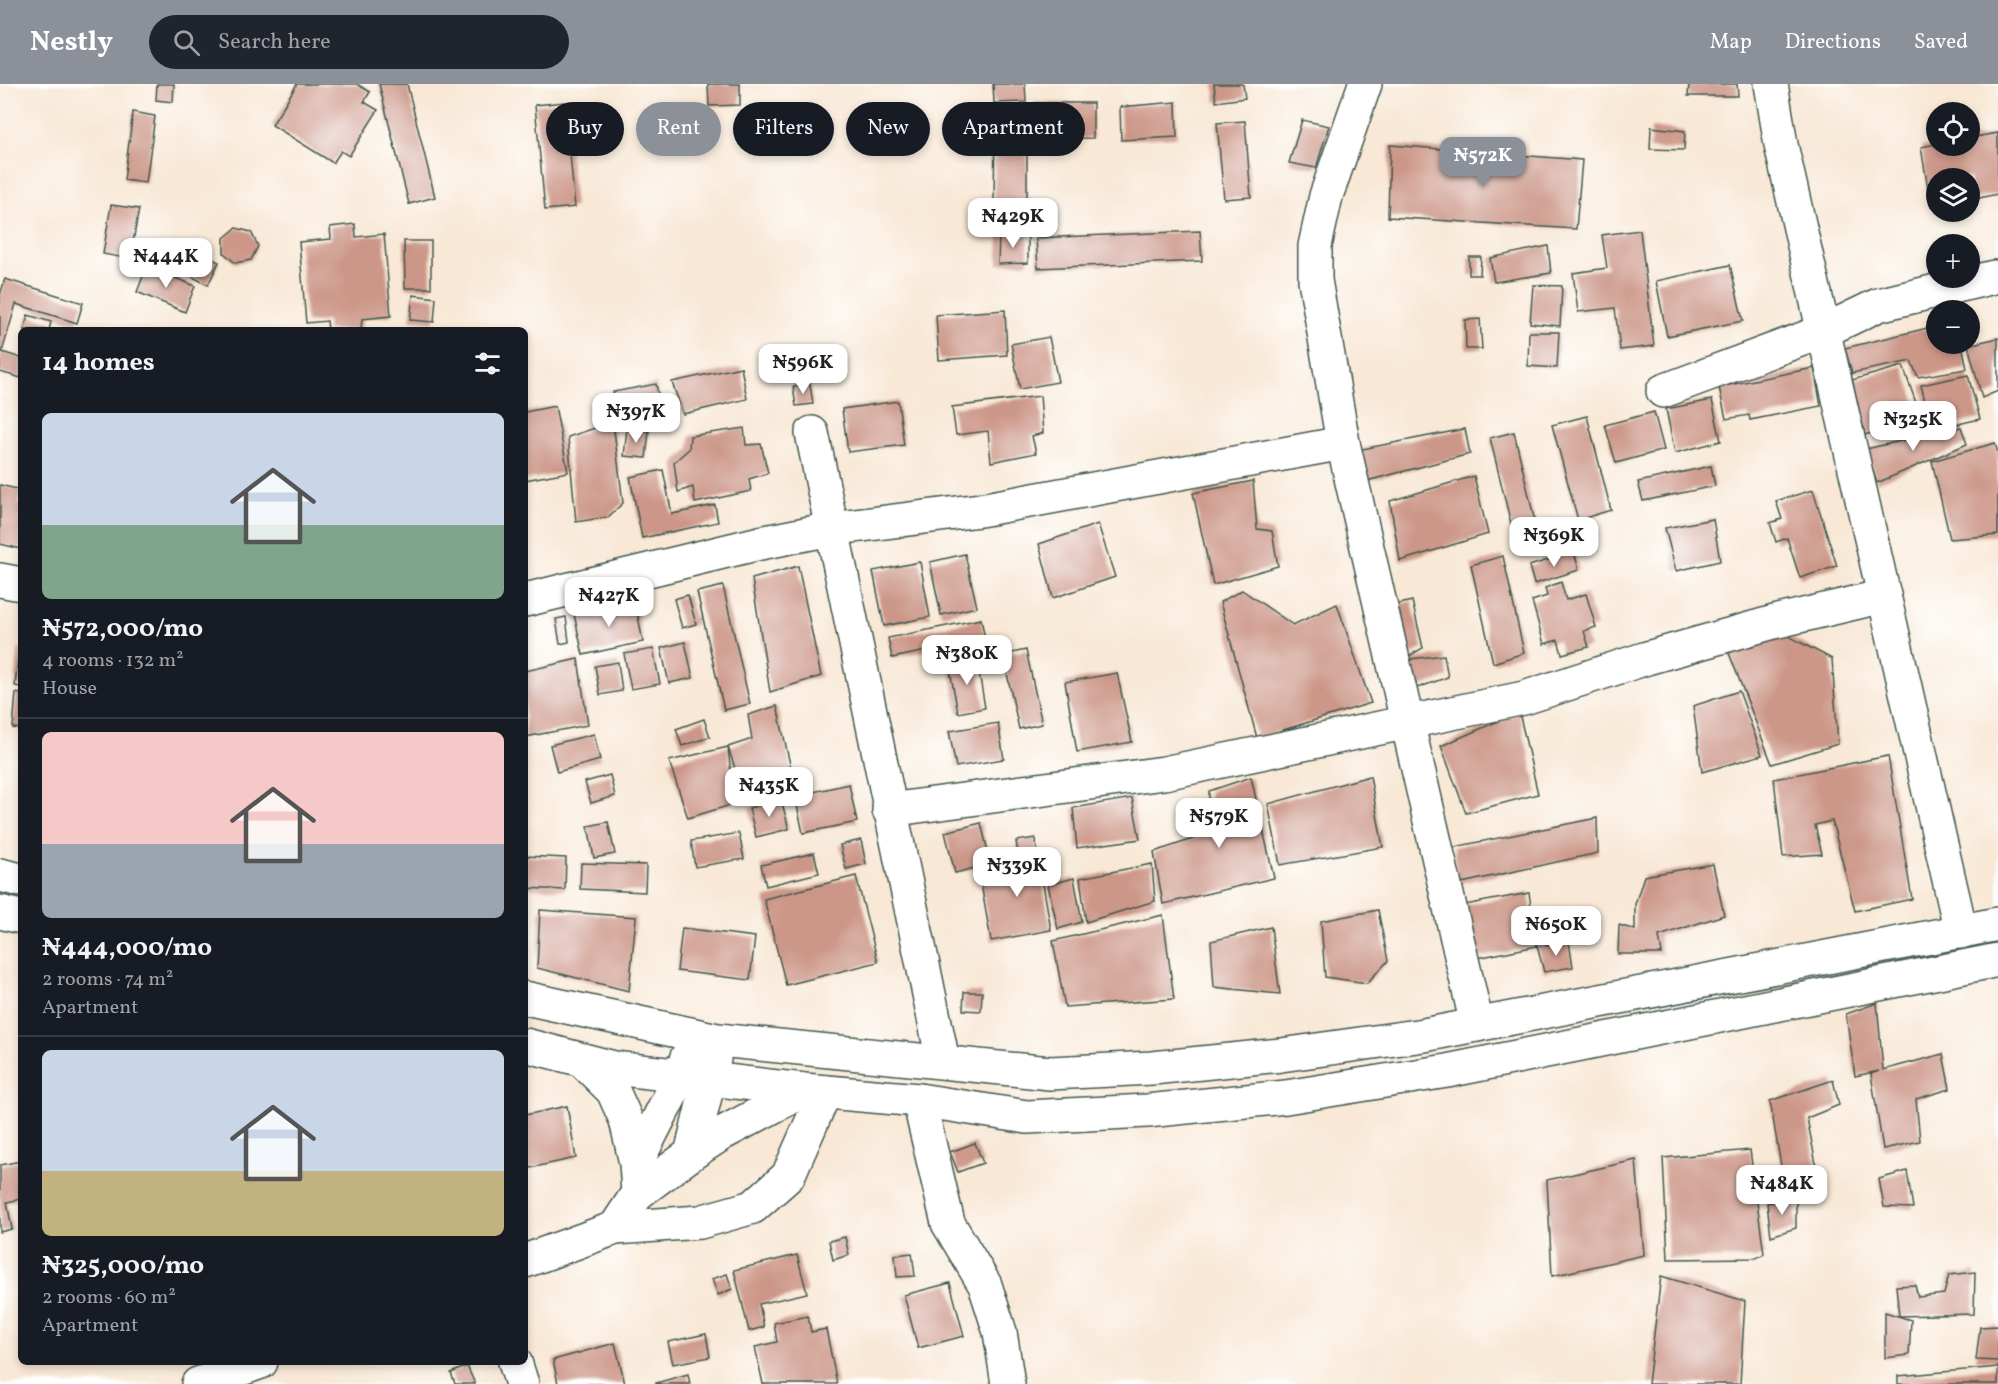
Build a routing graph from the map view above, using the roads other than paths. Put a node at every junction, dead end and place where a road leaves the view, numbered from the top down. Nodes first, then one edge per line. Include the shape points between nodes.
1 (1365, 84) edge
2 (1771, 84) edge
3 (1994, 277) dead end
4 (1824, 331) junction
5 (1663, 391) dead end
6 (812, 433) dead end
7 (1343, 443) junction
8 (831, 529) junction
9 (0, 580) edge
10 (18, 583) edge
11 (1884, 596) junction
12 (528, 599) edge
13 (1408, 723) junction
14 (889, 810) junction
15 (0, 875) edge
16 (18, 879) edge
17 (0, 912) edge
18 (18, 916) edge
19 (1998, 924) edge
20 (1960, 932) junction
21 (1998, 960) edge
22 (528, 999) edge
23 (1477, 1025) junction
24 (706, 1038) junction
25 (528, 1046) edge
26 (582, 1060) junction
27 (943, 1061) junction
28 (695, 1078) junction
29 (814, 1091) junction
30 (919, 1100) junction
31 (691, 1154) junction
32 (637, 1178) junction
33 (615, 1228) junction
34 (528, 1260) edge
35 (252, 1365) edge
36 (516, 1365) edge
37 (198, 1384) edge
38 (522, 1384) edge
39 (1008, 1384) edge

1 - 7 street via 1326,196 1315,246 1316,280
2 - 4 street via 1781,146
3 - 4 street via 1878,305
4 - 5 street
4 - 11 street
6 - 8 street
7 - 8 street via 980,510
7 - 13 street
8 - 12 street
8 - 14 street
9 - 10 street
11 - 13 street via 1659,655 1524,698
11 - 20 street
13 - 14 street via 1164,773
13 - 23 street
14 - 27 street
15 - 16 street
17 - 18 street
19 - 20 street
20 - 23 street
21 - 30 street via 1447,1071 1286,1096 1147,1111 1027,1117
22 - 24 street
23 - 27 street via 1281,1055 1152,1068 1050,1073
24 - 27 street
24 - 28 street
25 - 26 street
26 - 28 street
26 - 32 street via 613,1091 626,1120
28 - 29 street
28 - 31 street
28 - 32 street
29 - 30 street
29 - 31 street via 723,1132
29 - 33 street via 788,1176 753,1207 700,1222
30 - 39 street via 948,1223 985,1285 1000,1332
31 - 32 street
32 - 33 street
33 - 34 street
35 - 37 street
36 - 38 street

